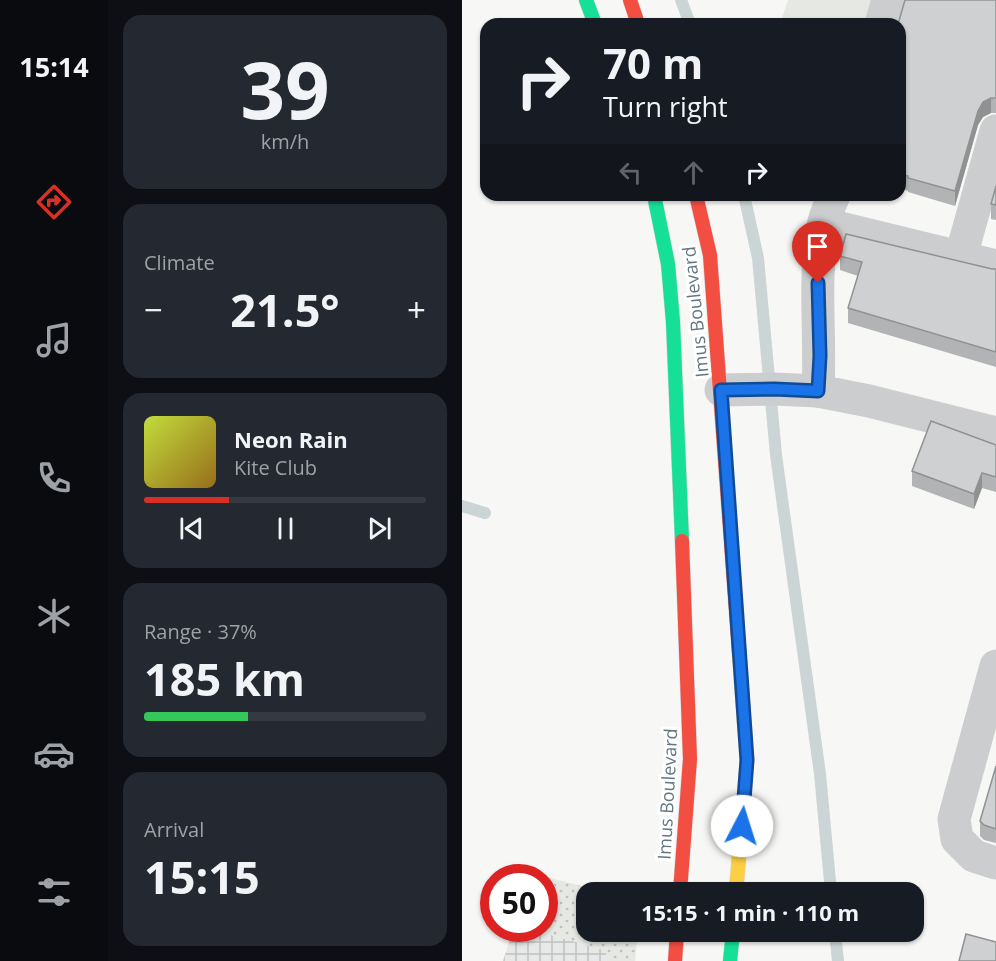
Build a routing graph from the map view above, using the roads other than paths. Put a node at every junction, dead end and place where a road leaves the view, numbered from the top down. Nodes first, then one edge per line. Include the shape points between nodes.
1 (586, 0) edge
2 (630, 0) edge
3 (888, 0) edge
4 (593, 18) edge
5 (636, 18) edge
6 (883, 18) edge
7 (996, 131) edge
8 (655, 201) edge
9 (697, 201) edge
10 (829, 209) edge
11 (962, 256) junction
12 (996, 266) edge
13 (735, 390) junction
14 (803, 390) junction
15 (996, 433) edge
16 (996, 666) edge
17 (996, 863) edge
18 (681, 882) edge
19 (737, 882) edge
20 (676, 942) edge
21 (732, 942) edge
22 (675, 961) edge
23 (730, 961) edge

1 - 4 main road
2 - 5 main road
3 - 6 street
7 - 11 street
8 - 18 main road, Imus Boulevard via 668,264 673,322 690,759
9 - 13 main road, Imus Boulevard
10 - 11 street
10 - 14 street via 818,262
11 - 12 street
13 - 14 street
13 - 19 main road, Imus Boulevard via 747,760
14 - 15 street via 869,400
16 - 17 street via 954,819 957,839 974,856
20 - 22 main road
21 - 23 main road

